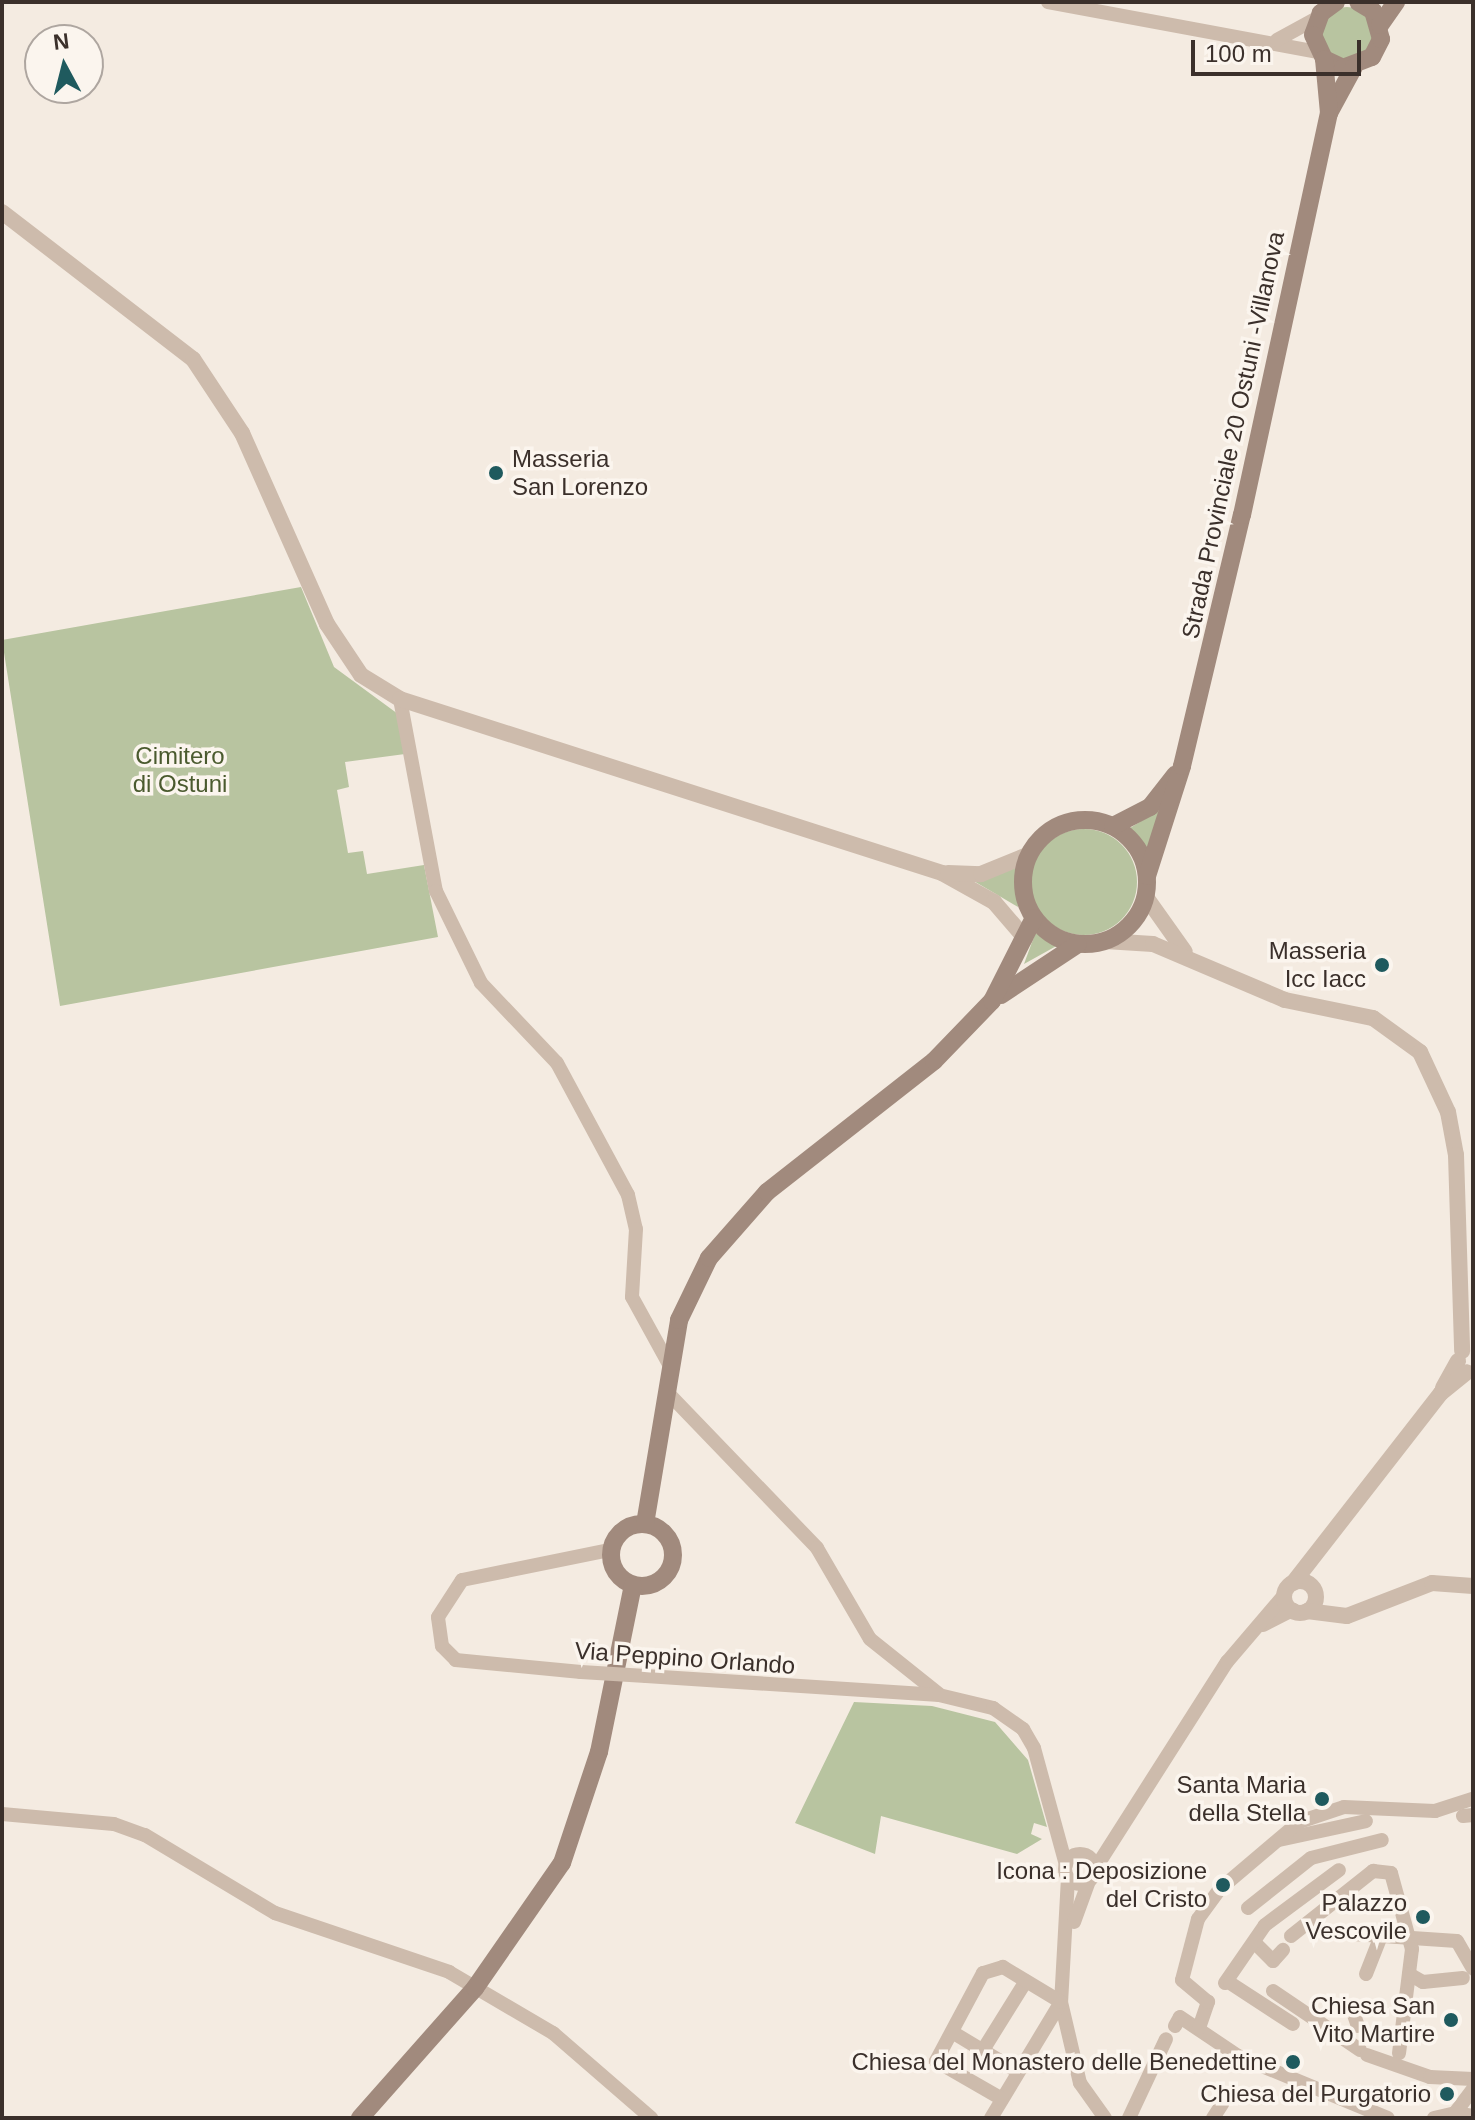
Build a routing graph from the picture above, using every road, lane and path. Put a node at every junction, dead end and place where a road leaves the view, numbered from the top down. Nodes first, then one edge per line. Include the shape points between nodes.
1 (1048, 2) edge
2 (1396, 2) edge
3 (1369, 3) edge
4 (1325, 9) edge
5 (1380, 25) junction
6 (1276, 40) junction
7 (1321, 55) junction
8 (1354, 67) junction
9 (1329, 113) junction
10 (2, 212) edge
11 (400, 699) junction
12 (1182, 766) junction
13 (1113, 826) junction
14 (1030, 854) junction
15 (942, 873) junction
16 (1147, 876) junction
17 (1146, 897) junction
18 (994, 902) junction
19 (1032, 915) junction
20 (1025, 938) junction
21 (1105, 941) junction
22 (1078, 944) junction
23 (1198, 963) junction
24 (992, 1001) junction
25 (1464, 1314) junction
26 (1473, 1332) edge
27 (1467, 1361) edge
28 (671, 1368) junction
29 (668, 1393) junction
30 (645, 1524) junction
31 (610, 1550) junction
32 (633, 1585) junction
33 (1473, 1586) edge
34 (1301, 1589) junction
35 (1300, 1611) junction
36 (1340, 1615) junction
37 (1252, 1632) junction
38 (939, 1695) junction
39 (1473, 1799) edge
40 (1462, 1812) edge
41 (2, 1814) edge
42 (1366, 1821) dead end
43 (1278, 1840) junction
44 (1382, 1840) dead end
45 (1108, 1842) junction
46 (1071, 1861) junction
47 (1339, 1870) dead end
48 (1092, 1875) junction
49 (1248, 1908) dead end
50 (1353, 1934) dead end
51 (1291, 1936) dead end
52 (1381, 1936) junction
53 (1069, 1942) junction
54 (1411, 1942) junction
55 (1256, 1944) junction
56 (1283, 1950) dead end
57 (1470, 1972) edge
58 (1366, 1974) dead end
59 (1409, 1974) junction
60 (1026, 1981) junction
61 (475, 1988) junction
62 (1273, 1991) dead end
63 (1061, 2002) junction
64 (1351, 2006) dead end
65 (1293, 2024) dead end
66 (1358, 2026) dead end
67 (1199, 2028) junction
68 (952, 2032) junction
69 (983, 2050) junction
70 (1399, 2053) dead end
71 (1017, 2071) junction
72 (1473, 2079) edge
73 (1473, 2089) edge
74 (1002, 2099) junction
75 (1222, 2104) dead end
76 (1091, 2105) junction
77 (1455, 2113) junction
78 (1473, 2116) edge
79 (360, 2118) edge
80 (651, 2118) edge
81 (991, 2118) edge
82 (1082, 2118) edge
83 (1105, 2118) edge
84 (1129, 2118) edge
85 (1213, 2118) edge
86 (1388, 2118) edge
87 (1434, 2118) edge

1 - 6 street via 1208,35
2 - 5 main road, Strada Provinciale 20 Ostuni -Villanova
3 - 5 main road
4 - 6 street
4 - 7 main road, Strada Provinciale 20 Ostuni -Villanova
5 - 8 main road, Strada Provinciale 20 Ostuni -Villanova via 1378,49
6 - 7 street
7 - 8 main road
7 - 9 main road, Strada Provinciale 20 Ostuni -Villanova
8 - 9 main road, Strada Provinciale 20 Ostuni -Villanova
9 - 12 main road, Strada Provinciale 20 Ostuni -Villanova
10 - 11 street via 170,337 242,433 345,655 361,675
11 - 15 street
11 - 28 street via 436,891 481,983 557,1063 628,1195 636,1229 632,1297
12 - 13 main road via 1150,807
12 - 16 main road, Strada Provinciale 20 Ostuni -Villanova
13 - 14 main road via 1085,821 1057,827
13 - 16 main road via 1142,856
14 - 15 street via 981,874
14 - 19 main road via 1023,893
15 - 18 street
16 - 17 main road
17 - 21 main road via 1137,916
17 - 23 street via 1167,937
18 - 19 street
18 - 20 street
19 - 20 main road
19 - 22 main road
20 - 24 main road
21 - 22 main road
21 - 23 street via 1153,944
22 - 24 main road
23 - 25 street via 1285,1000 1373,1018 1420,1052 1448,1112 1456,1155
24 - 28 main road via 934,1061 767,1192 718,1247 679,1320
25 - 26 street
25 - 27 street
27 - 34 street via 1314,1556
28 - 29 main road
29 - 30 main road
29 - 38 street via 817,1548 870,1639
30 - 31 main road via 619,1533
30 - 32 main road via 664,1532 673,1561 653,1584
31 - 32 main road via 618,1576
31 - 38 street, Via Peppino Orlando, bridge via 462,1580 438,1617 442,1646 456,1660
32 - 61 main road via 599,1752 567,1851
33 - 36 street via 1432,1583 1362,1613
34 - 35 street
34 - 35 street
34 - 36 street
34 - 37 street, Via Peppino Orlando
35 - 36 street
35 - 37 street
37 - 45 street, Via Peppino Orlando
38 - 46 street, Via Peppino Orlando via 993,1708 1023,1729
39 - 40 street
40 - 43 street via 1344,1807 1305,1818
41 - 61 street via 114,1824 145,1835 275,1913 427,1961
42 - 43 street
43 - 67 street via 1220,1889 1198,1919 1182,1980 1208,2002
44 - 49 street via 1311,1858
45 - 46 street
45 - 48 street, Via Peppino Orlando
46 - 48 street
46 - 48 street
46 - 53 street, Via Peppino Orlando
47 - 55 street via 1265,1925
48 - 53 street, Via Peppino Orlando
50 - 52 street
51 - 54 street via 1373,1871 1391,1873
52 - 54 street
52 - 58 street
53 - 63 street, Via Peppino Orlando
54 - 57 street via 1457,1941
54 - 59 street
55 - 56 street via 1273,1961
55 - 65 street via 1227,1983
57 - 59 street via 1423,1982
59 - 70 street
60 - 63 street
60 - 68 street via 1003,1967 983,1973
60 - 69 street
61 - 79 main road
61 - 80 street via 553,2033
62 - 72 street via 1363,2052 1430,2077
63 - 71 street
63 - 76 street, Via Peppino Orlando
64 - 66 street
67 - 84 street via 1174,2027
67 - 86 street via 1221,2048 1320,2095
68 - 69 street
68 - 74 street via 936,2061
69 - 71 street
71 - 74 street
73 - 77 street
74 - 81 street
75 - 85 street
76 - 82 street
76 - 83 street
77 - 78 street
77 - 87 street

